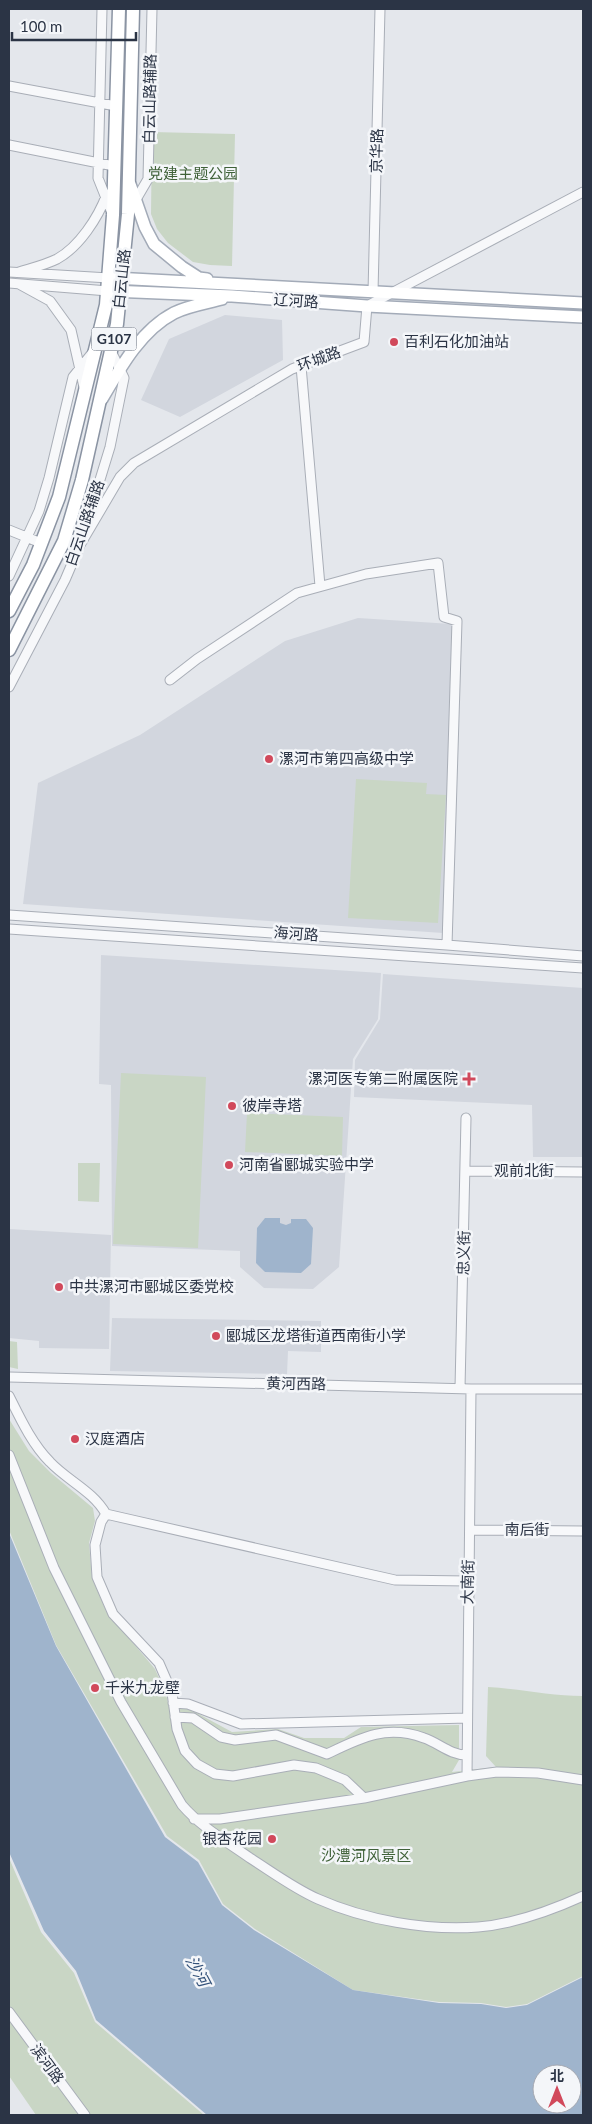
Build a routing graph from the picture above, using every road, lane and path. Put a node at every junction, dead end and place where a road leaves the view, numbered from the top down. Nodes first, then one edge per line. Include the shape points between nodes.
1 (102, 9) edge
2 (119, 9) edge
3 (133, 9) edge
4 (152, 9) edge
5 (380, 9) edge
6 (9, 86) edge
7 (100, 103) junction
8 (116, 106) junction
9 (9, 145) edge
10 (99, 162) junction
11 (114, 171) junction
12 (128, 178) junction
13 (583, 192) edge
14 (105, 199) junction
15 (136, 201) junction
16 (128, 214) junction
17 (113, 215) junction
18 (9, 272) edge
19 (20, 272) junction
20 (109, 278) junction
21 (123, 278) junction
22 (9, 283) edge
23 (19, 284) junction
24 (108, 291) junction
25 (233, 291) junction
26 (121, 292) junction
27 (373, 292) junction
28 (391, 293) junction
29 (583, 303) edge
30 (367, 306) junction
31 (583, 317) edge
32 (96, 348) junction
33 (111, 350) junction
34 (301, 366) junction
35 (80, 367) junction
36 (120, 368) junction
37 (85, 396) junction
38 (101, 400) junction
39 (9, 530) edge
40 (26, 537) junction
41 (64, 541) junction
42 (42, 543) junction
43 (80, 545) junction
44 (9, 576) edge
45 (320, 586) junction
46 (9, 611) edge
47 (9, 650) edge
48 (170, 680) dead end
49 (9, 687) edge
50 (9, 916) edge
51 (9, 929) edge
52 (447, 945) junction
53 (583, 956) edge
54 (583, 968) edge
55 (466, 1118) dead end
56 (465, 1171) junction
57 (583, 1172) edge
58 (9, 1377) edge
59 (460, 1388) junction
60 (471, 1388) junction
61 (583, 1389) edge
62 (9, 1396) edge
63 (9, 1455) edge
64 (106, 1514) junction
65 (470, 1530) junction
66 (583, 1530) edge
67 (468, 1581) junction
68 (174, 1704) junction
69 (176, 1716) junction
70 (467, 1718) junction
71 (467, 1755) junction
72 (467, 1776) junction
73 (583, 1780) edge
74 (364, 1798) junction
75 (194, 1819) junction
76 (220, 1819) junction
77 (217, 1835) junction
78 (583, 1896) edge
79 (9, 2012) edge
80 (85, 2115) edge

1 - 7 street
2 - 8 highway, 白云山路 / G107
3 - 12 highway, 白云山路 / G107
4 - 15 street, 白云山路辅路 via 148,180
5 - 27 street, 京华路
6 - 7 street
7 - 8 street
7 - 10 street
8 - 11 highway, 白云山路 / G107
9 - 10 street
10 - 11 street
10 - 14 street via 98,178
11 - 14 street
11 - 17 highway, 白云山路 / G107
12 - 15 main road
12 - 16 highway, 白云山路 / G107
13 - 28 street
14 - 17 street
14 - 19 street via 73,246 57,258
15 - 16 street, 白云山路辅路
15 - 25 main road via 145,227 163,253 199,278
16 - 21 highway, 白云山路 / G107
17 - 20 highway, 白云山路 / G107
18 - 19 street, 辽河路
19 - 20 street, 辽河路
20 - 21 main road, 辽河路
20 - 24 highway, 白云山路 / G107
21 - 25 main road, 辽河路
21 - 26 highway, 白云山路 / G107
22 - 23 street, 辽河路
23 - 24 street, 辽河路
23 - 35 street via 50,301 61,315 71,330
24 - 26 main road, 辽河路
24 - 32 highway, 白云山路 / G107
25 - 26 main road, 辽河路
25 - 27 main road, 辽河路
25 - 30 main road, 辽河路
25 - 36 main road via 174,313 150,330
26 - 33 highway, 白云山路 / G107
27 - 28 main road, 辽河路
28 - 29 main road, 辽河路
28 - 30 street
30 - 31 main road, 辽河路
30 - 34 street, 环城路 via 364,342
32 - 35 street
32 - 37 highway, 白云山路 / G107
33 - 36 street, 白云山路辅路
33 - 38 highway, 白云山路 / G107
34 - 43 street, 环城路 via 134,463 120,477
34 - 45 street
35 - 37 street
35 - 40 street via 73,377 39,511
36 - 38 main road
36 - 43 street, 白云山路辅路 via 124,378 110,447
37 - 42 highway, 白云山路 / G107 via 59,497
38 - 41 highway, 白云山路 / G107
39 - 40 street
40 - 42 street
40 - 44 street
41 - 43 street
41 - 47 highway, 白云山路 / G107
42 - 46 highway, 白云山路 / G107
43 - 49 street, 白云山路辅路
45 - 48 street via 297,593
45 - 52 street via 366,574 438,563 444,617 457,621
50 - 51 street
50 - 52 street, 海河路
51 - 54 street, 海河路
52 - 53 street, 海河路
55 - 56 street, 忠义街
56 - 57 street, 观前北街
56 - 59 street, 忠义街
58 - 59 street, 黄河西路
59 - 60 street, 黄河西路
60 - 61 street, 黄河西路
60 - 65 street, 大南街
62 - 64 street via 49,1462 100,1502
63 - 75 street via 54,1568 121,1702 182,1805
64 - 67 street via 395,1580
64 - 68 street via 95,1545 97,1577 114,1614 159,1663
65 - 66 street, 南后街
65 - 67 street, 大南街
67 - 70 street, 大南街
68 - 69 street
68 - 70 street via 188,1704 241,1724
69 - 71 street via 193,1718 221,1737 235,1740 276,1735 327,1754 366,1735 404,1733 424,1738 457,1755
69 - 74 street via 177,1729 186,1751 197,1764 215,1774 233,1776 294,1764 316,1768 346,1780
70 - 71 street, 大南街
71 - 72 street, 大南街
72 - 73 street via 497,1772 538,1773
72 - 74 street
74 - 76 street
75 - 76 street
75 - 77 street
76 - 77 street via 216,1823
77 - 78 street via 272,1873 318,1899 397,1923 477,1927 505,1923 556,1908
79 - 80 street, 滨河路

